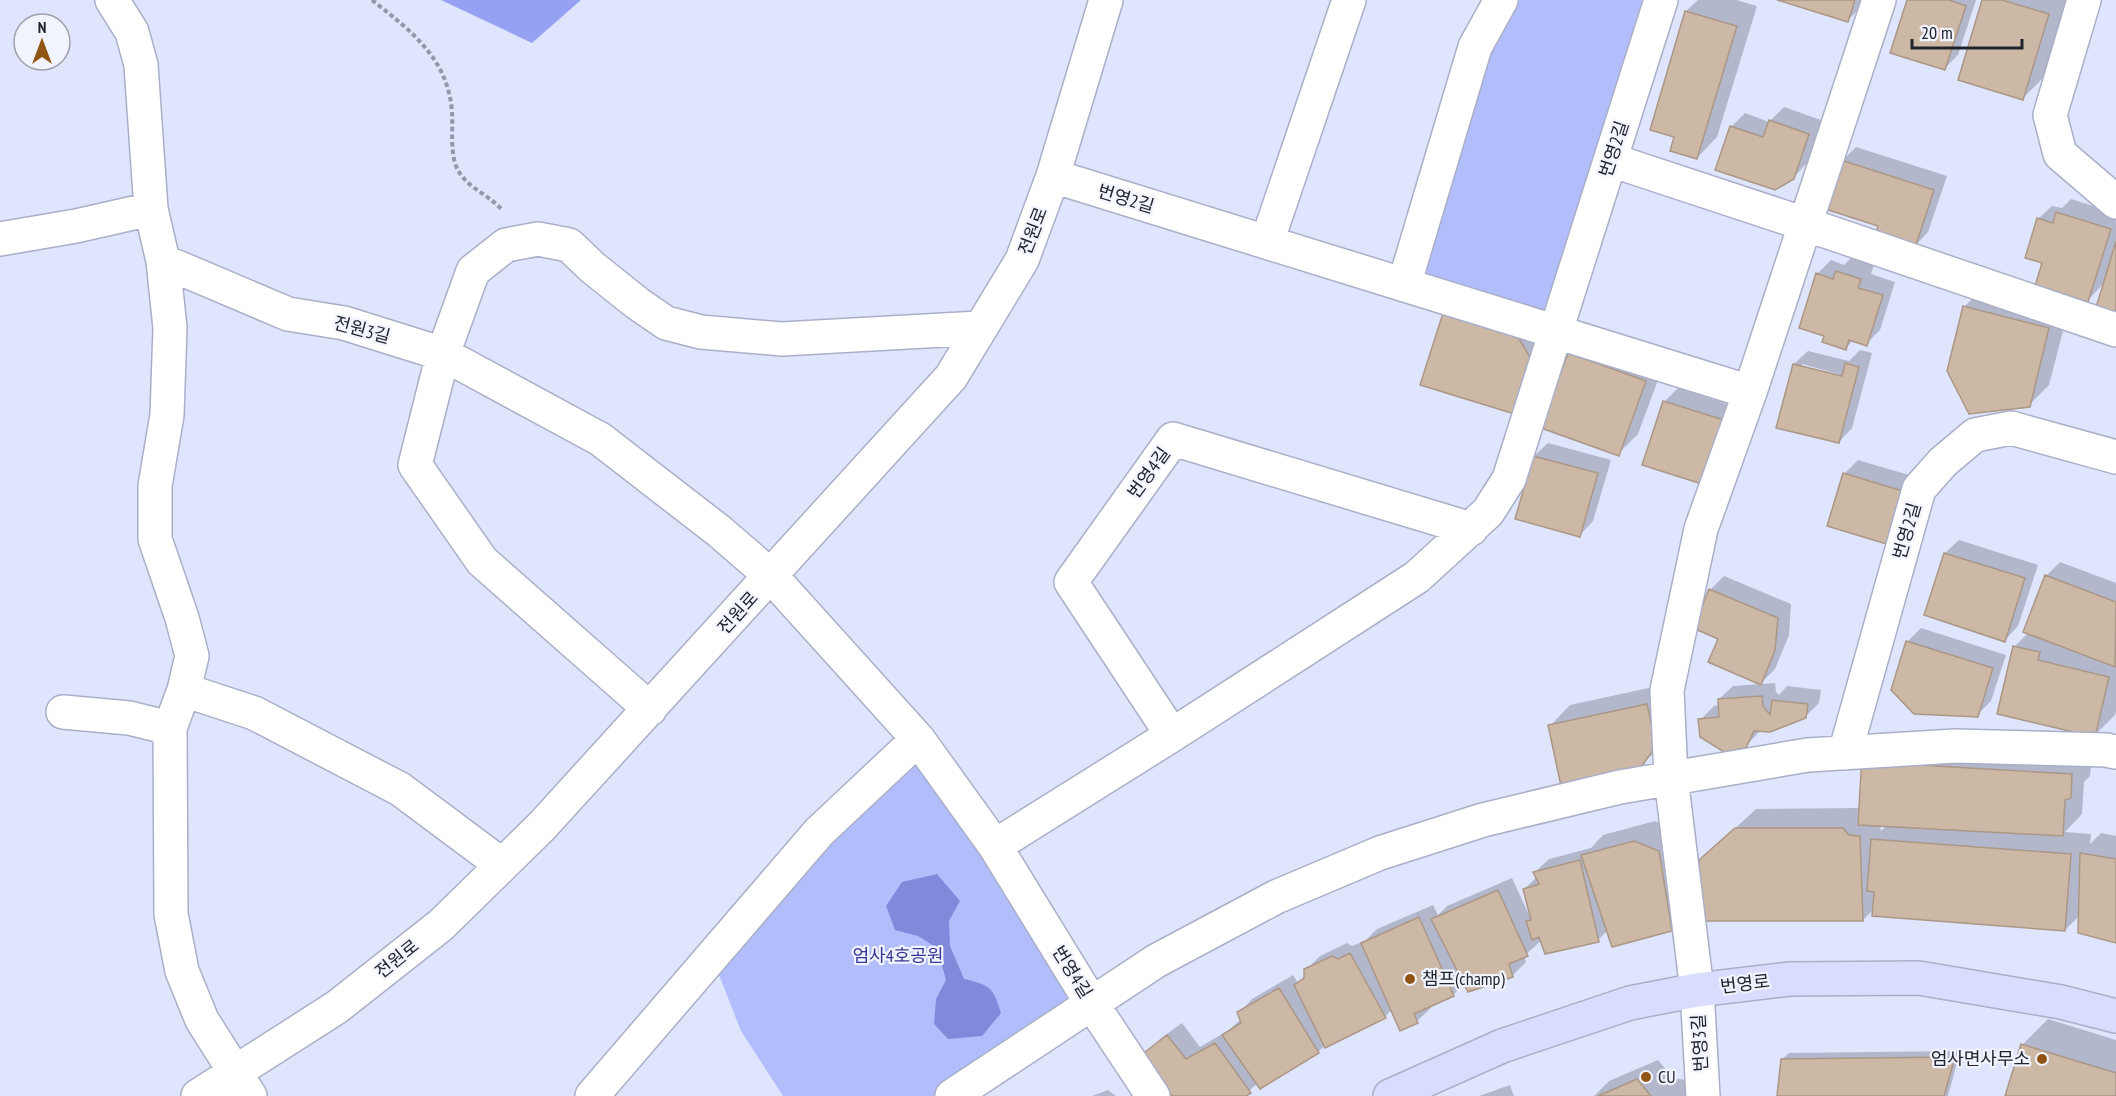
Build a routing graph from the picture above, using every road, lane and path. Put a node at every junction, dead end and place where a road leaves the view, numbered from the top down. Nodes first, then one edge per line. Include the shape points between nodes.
1 (112, 0) edge
2 (372, 0) edge
3 (1106, 0) edge
4 (1349, 0) edge
5 (1501, 0) edge
6 (1661, 0) edge
7 (1879, 0) edge
8 (2084, 0) edge
9 (1611, 160) junction
10 (1053, 176) junction
11 (2116, 202) edge
12 (151, 209) junction
13 (1805, 224) junction
14 (0, 239) edge
15 (528, 241) junction
16 (1267, 242) junction
17 (163, 261) junction
18 (1404, 285) junction
19 (979, 328) junction
20 (2116, 330) edge
21 (1556, 332) junction
22 (443, 354) junction
23 (1750, 392) junction
24 (2116, 458) edge
25 (1471, 529) junction
26 (771, 576) junction
27 (184, 690) junction
28 (650, 709) junction
29 (63, 712) dead end
30 (170, 728) junction
31 (1172, 735) junction
32 (918, 739) junction
33 (2116, 752) edge
34 (1845, 753) junction
35 (1671, 778) junction
36 (994, 846) junction
37 (502, 865) junction
38 (1698, 990) junction
39 (1092, 1004) junction
40 (2116, 1016) edge
41 (243, 1085) edge
42 (198, 1096) edge
43 (592, 1096) edge
44 (952, 1096) edge
45 (1153, 1096) edge
46 (1390, 1096) edge
47 (1703, 1096) edge

1 - 12 street via 132,32 141,65
2 - 15 path via 427,48 440,68 449,88 456,167 473,189 498,204
3 - 10 street, 전원로
4 - 16 street
5 - 18 street via 1475,47
6 - 9 street, 번영2길
7 - 13 street
8 - 11 street via 2050,115 2060,154
9 - 13 street
9 - 21 street, 번영2길
10 - 16 street, 번영2길
10 - 19 street, 전원로 via 1022,260
12 - 14 street
12 - 17 street
13 - 20 street
13 - 23 street
15 - 19 street via 569,245 666,323 701,332 782,339
15 - 22 street via 506,245 473,271
16 - 18 street, 번영2길
17 - 22 street, 전원3길 via 288,314 344,323
17 - 27 street via 170,328 167,415 155,486 155,538 192,656
18 - 21 street, 번영2길
19 - 26 street, 전원로 via 951,377
21 - 23 street, 번영2길
21 - 25 street via 1509,479 1488,512
22 - 26 street, 전원3길 via 600,439
22 - 28 street via 415,465 482,561
23 - 35 street via 1701,529 1679,629 1667,690
24 - 34 street, 번영2길 via 2012,428 1975,435 1943,462 1919,489
25 - 31 street via 1417,577
25 - 31 street, 번영4길 via 1173,439 1071,582
26 - 28 street, 전원로
26 - 32 street, 번영4길
27 - 30 street
27 - 37 street via 254,713 400,789
28 - 37 street, 전원로
29 - 30 street via 129,718
30 - 41 street via 171,914 177,948 202,1020
31 - 36 street
32 - 36 street, 번영4길
32 - 43 street via 819,832
33 - 34 street via 1955,746
34 - 35 street via 1808,755
35 - 38 street
35 - 39 street via 1483,820 1380,853 1276,897 1156,961
36 - 39 street, 번영4길
37 - 41 street, 전원로 via 441,924
38 - 40 street, 번영로 via 1790,979 1919,978 2061,1002
38 - 46 street, 번영로 via 1630,1003 1502,1046
38 - 47 street, 번영3길
39 - 44 street
39 - 45 street, 번영4길
41 - 42 street, 전원로

